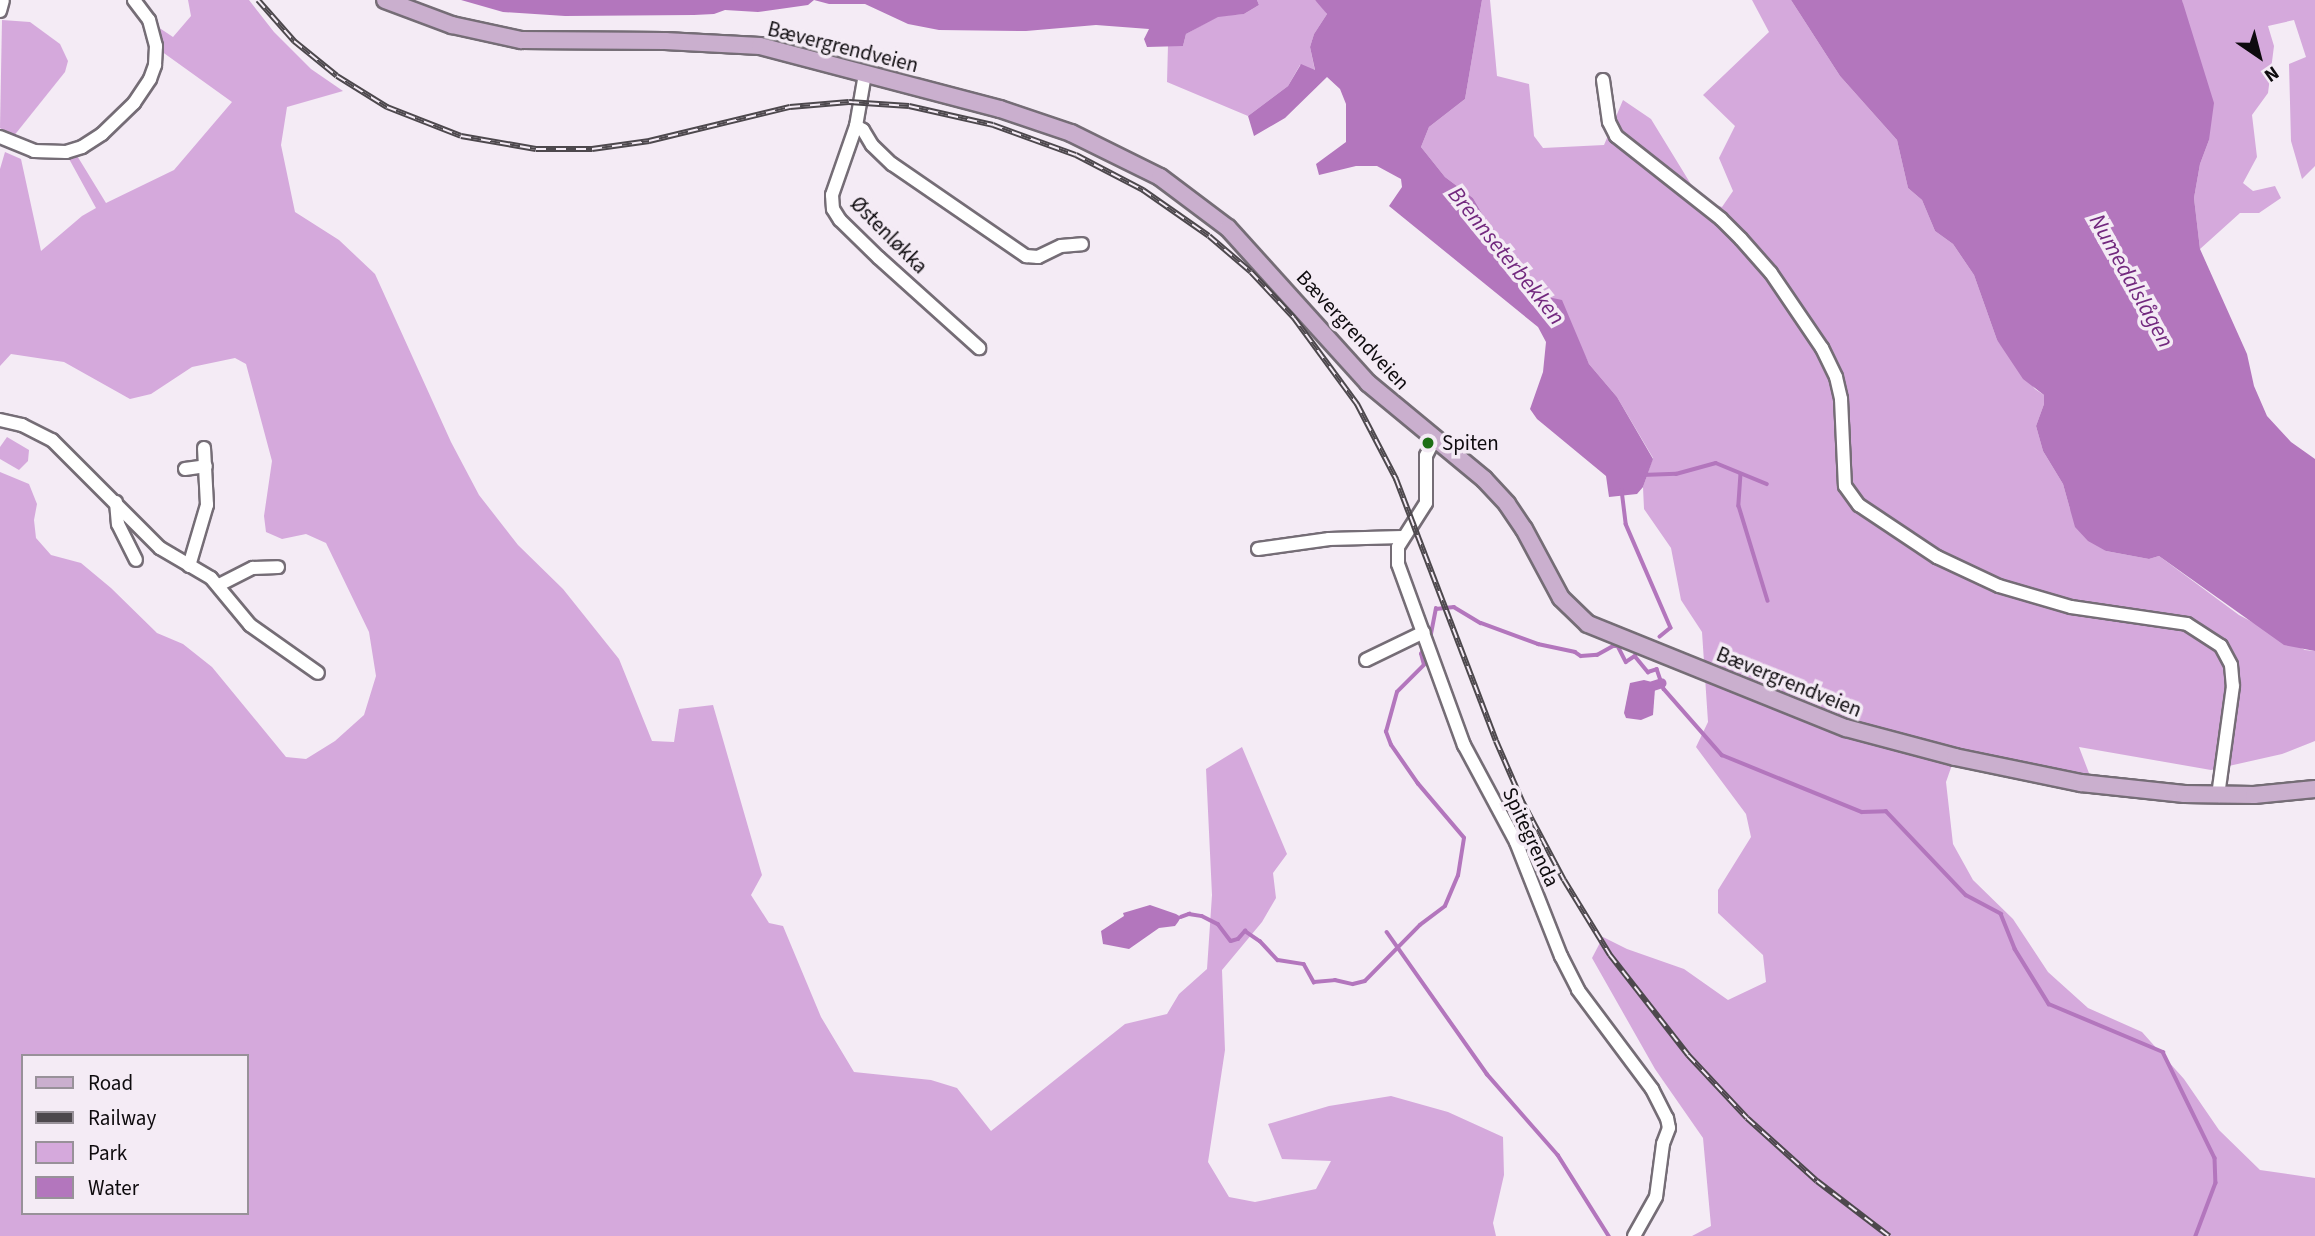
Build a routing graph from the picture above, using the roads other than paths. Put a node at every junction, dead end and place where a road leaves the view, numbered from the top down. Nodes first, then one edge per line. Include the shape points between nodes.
1 (3, 0) edge
2 (134, 0) edge
3 (384, 0) edge
4 (0, 11) edge
5 (865, 74) junction
6 (1604, 80) dead end
7 (856, 126) junction
8 (0, 136) edge
9 (1082, 244) dead end
10 (979, 348) dead end
11 (0, 420) edge
12 (1435, 438) junction
13 (204, 448) dead end
14 (206, 466) junction
15 (185, 469) dead end
16 (116, 502) junction
17 (1402, 537) junction
18 (1258, 550) dead end
19 (136, 560) dead end
20 (189, 566) junction
21 (278, 567) dead end
22 (219, 585) junction
23 (1424, 632) junction
24 (1366, 660) dead end
25 (318, 673) dead end
26 (2315, 789) edge
27 (2218, 796) junction
28 (1634, 1236) edge

1 - 4 street
2 - 8 street via 149,20 156,46 150,79 134,103 102,134 66,152 34,151
3 - 5 main road, Bævergrendveien via 443,22 521,40 742,44 791,52
5 - 7 street, Østenløkka
5 - 12 main road, Bævergrendveien via 1047,124 1160,177 1228,229 1368,383
6 - 27 street via 1609,122 1616,136 1741,239 1771,273 1822,348 1836,377 1840,399 1844,486 1859,505 1937,558 1992,583 2071,607 2187,624 2221,646 2231,665 2233,686
7 - 9 street via 901,171 1026,256
7 - 10 street, Østenløkka via 832,195 836,214
11 - 16 street via 52,440
12 - 17 street via 1426,456 1426,503
12 - 27 main road, Bævergrendveien via 1507,504 1561,598 1578,617 1601,630 1889,741 2081,783
13 - 14 street
14 - 15 street
14 - 20 street via 207,505
16 - 19 street via 118,524
16 - 20 street via 160,548
17 - 18 street via 1329,539
17 - 23 street, Spitegrenda via 1398,564
20 - 22 street
21 - 22 street via 253,568
22 - 25 street via 250,625
23 - 24 street
23 - 28 street, Spitegrenda via 1464,745 1521,853 1572,978 1652,1089 1667,1118 1656,1197
26 - 27 main road, Bævergrendveien

